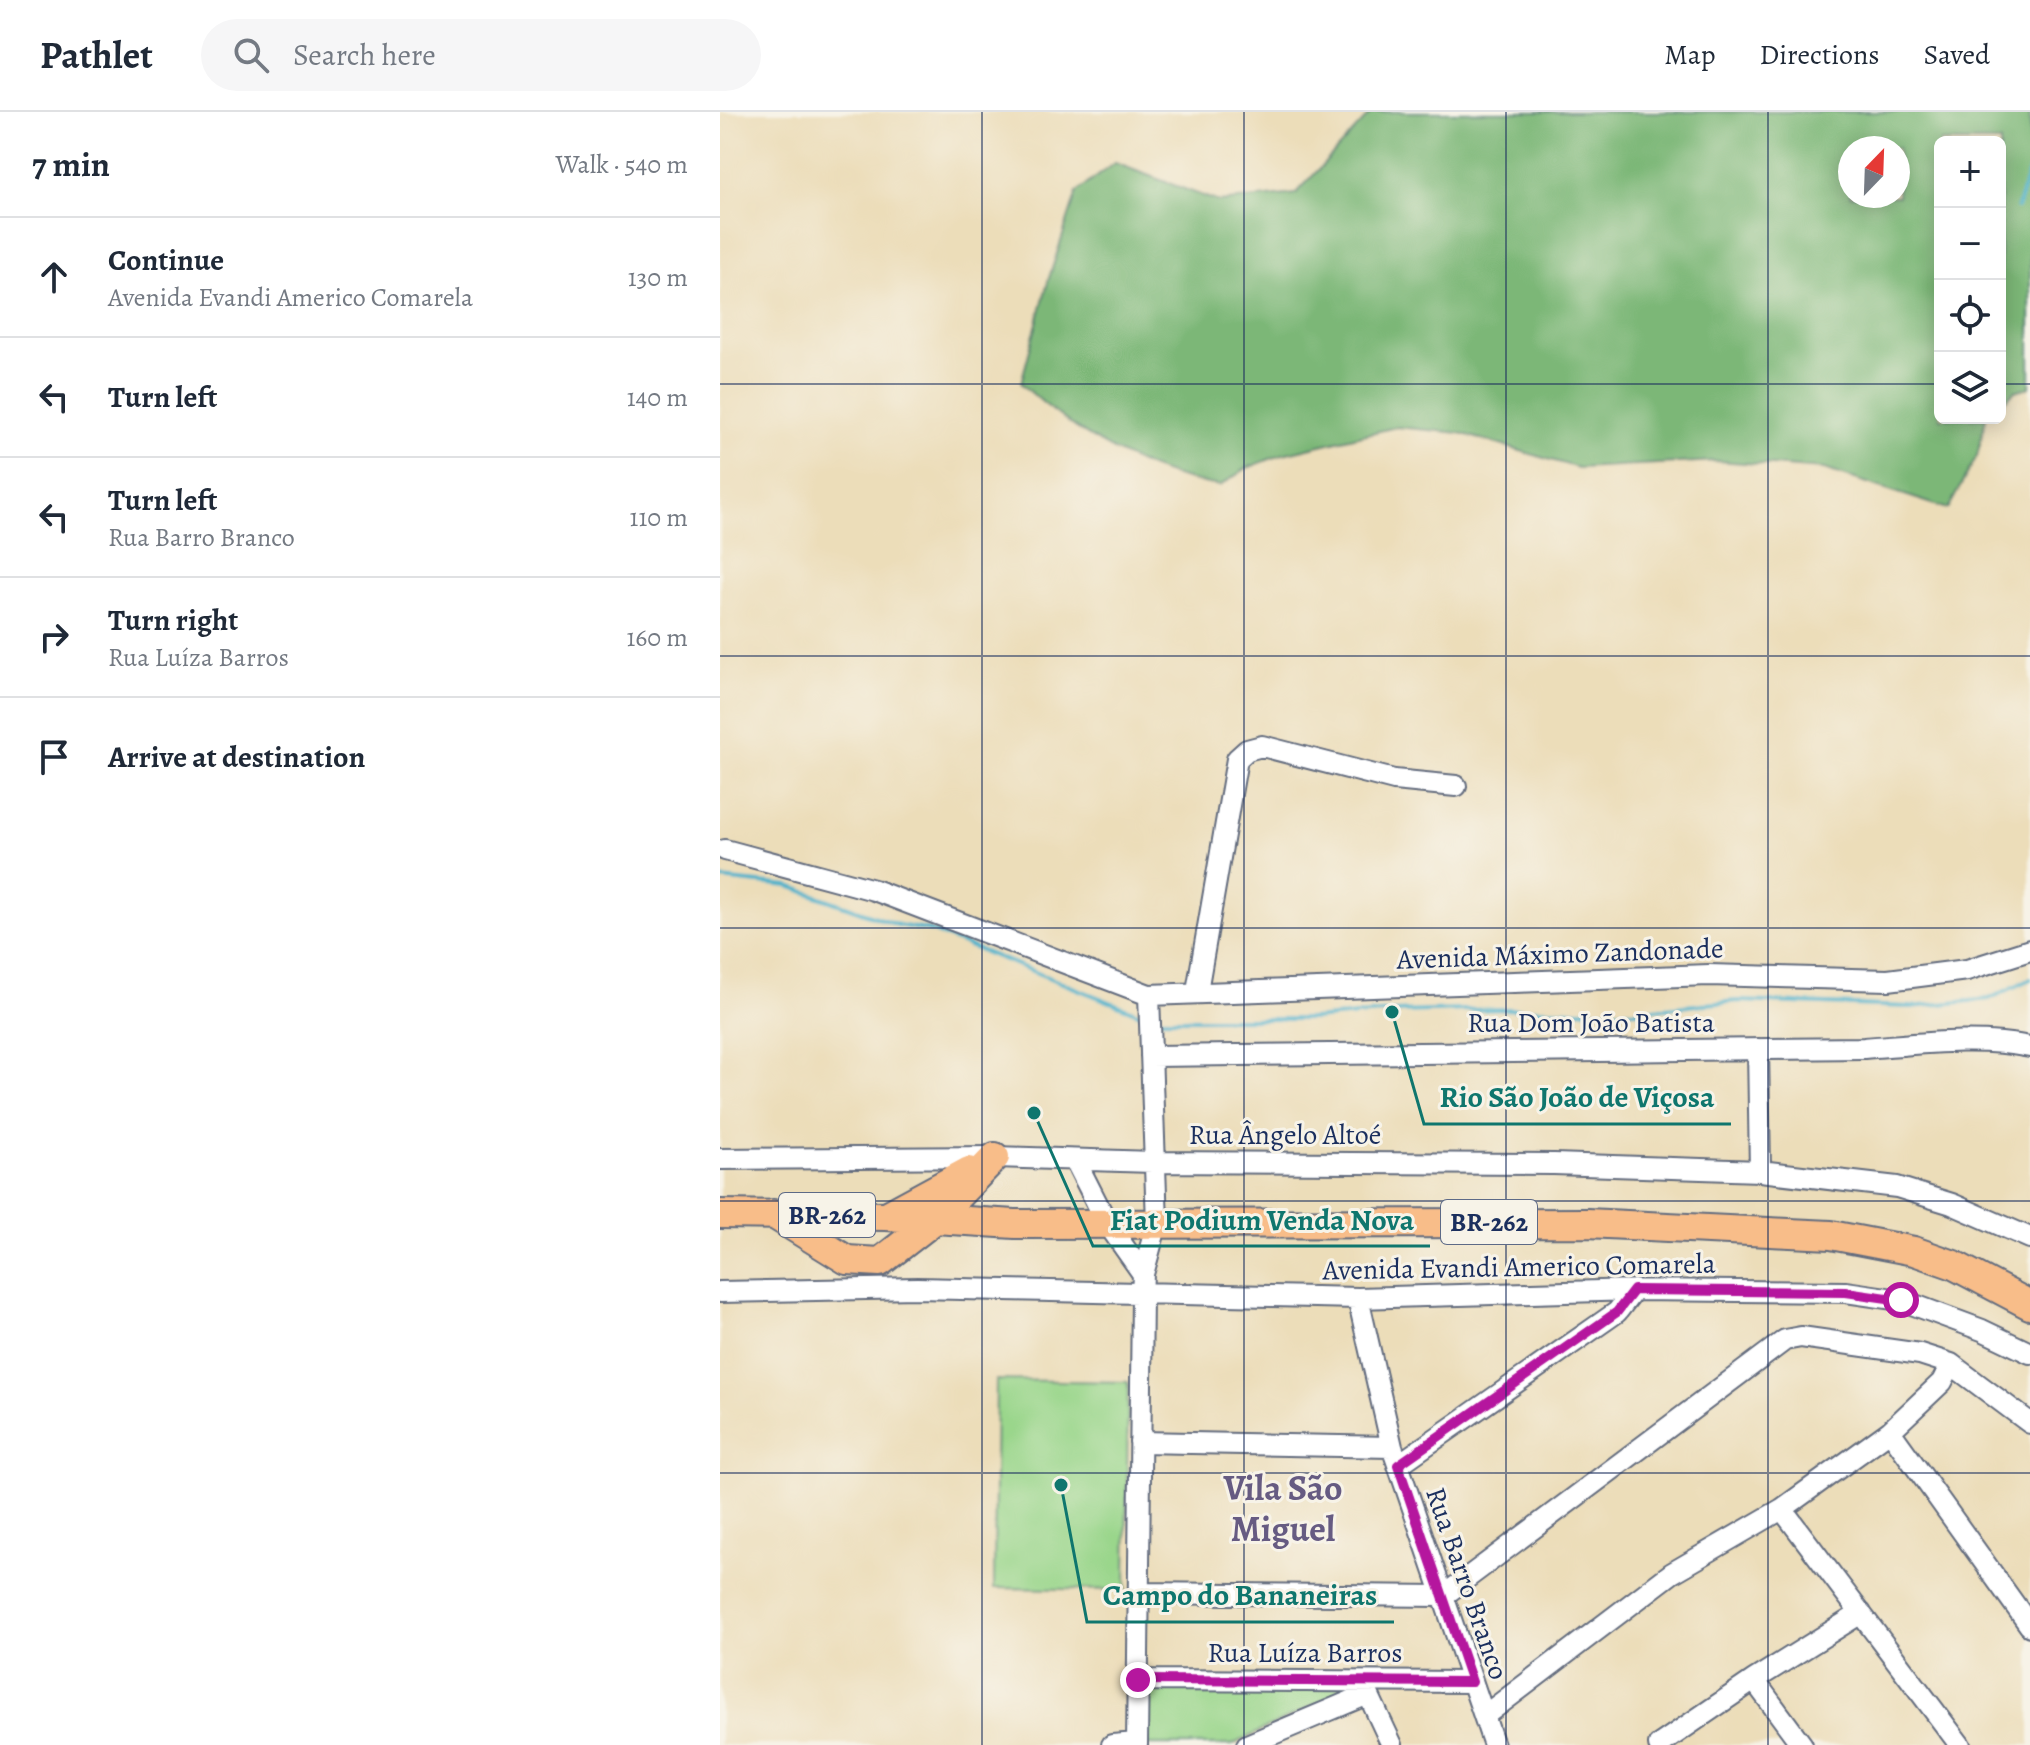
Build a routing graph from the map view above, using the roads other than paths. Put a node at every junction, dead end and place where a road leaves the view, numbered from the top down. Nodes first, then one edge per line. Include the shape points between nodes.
1 (1456, 786) dead end
2 (725, 850) dead end
3 (2030, 950) edge
4 (1197, 991) junction
5 (1149, 998) junction
6 (2030, 1047) edge
7 (1758, 1049) junction
8 (1151, 1051) junction
9 (995, 1157) junction
10 (720, 1159) edge
11 (1075, 1160) junction
12 (1153, 1162) junction
13 (1760, 1171) junction
14 (720, 1214) edge
15 (772, 1214) junction
16 (886, 1216) junction
17 (934, 1220) junction
18 (1107, 1223) junction
19 (1157, 1223) junction
20 (2030, 1238) edge
21 (1143, 1274) junction
22 (1634, 1290) junction
23 (720, 1292) edge
24 (1142, 1296) junction
25 (1358, 1298) junction
26 (2030, 1305) edge
27 (2030, 1353) edge
28 (1951, 1364) junction
29 (2030, 1423) edge
30 (1890, 1431) junction
31 (1140, 1442) junction
32 (1395, 1456) junction
33 (1782, 1509) junction
34 (1139, 1593) junction
35 (1443, 1596) junction
36 (1861, 1613) junction
37 (2030, 1626) edge
38 (1138, 1680) junction
39 (1754, 1680) junction
40 (1472, 1682) junction
41 (1365, 1687) junction
42 (1484, 1716) junction
43 (1137, 1744) edge
44 (1112, 1745) edge
45 (1249, 1745) edge
46 (1392, 1745) edge
47 (1494, 1745) edge
48 (1659, 1745) edge
49 (1802, 1745) edge
50 (1960, 1745) edge

1 - 4 street via 1394,780 1262,746 1247,750 1237,759
2 - 5 street via 874,890
3 - 4 street, Avenida Máximo Zandonade via 1967,970 1888,980 1709,975
4 - 5 street, Avenida Máximo Zandonade
5 - 8 street
6 - 7 street, Rua Dom João Batista via 1926,1043
7 - 8 street, Rua Dom João Batista
7 - 13 street
8 - 12 street
9 - 10 street, Rua Ângelo Altoé
9 - 11 street, Rua Ângelo Altoé
9 - 16 highway
9 - 17 highway
11 - 12 street, Rua Ângelo Altoé
11 - 18 street
12 - 13 street, Rua Ângelo Altoé
12 - 19 street
13 - 20 street, Rua Ângelo Altoé via 1897,1187
14 - 15 highway, BR-262
15 - 16 highway, BR-262
15 - 17 highway via 847,1260 866,1264 890,1255
16 - 17 highway, BR-262
17 - 18 highway, BR-262
18 - 19 highway, BR-262
18 - 21 street
19 - 21 street
19 - 26 highway, BR-262 via 1573,1223 1831,1235 1914,1251 1954,1265
21 - 24 street
22 - 25 street, Avenida Evandi Americo Comarela
22 - 27 street, Avenida Evandi Americo Comarela via 1846,1292 1901,1300
22 - 32 street via 1617,1312
23 - 24 street, Avenida Evandi Americo Comarela via 917,1288
24 - 25 street, Avenida Evandi Americo Comarela
24 - 31 street
25 - 32 street, Rua Barro Branco
28 - 29 street
28 - 30 street via 1942,1382
28 - 35 street via 1890,1349 1801,1337 1785,1340
30 - 33 street
30 - 37 street
31 - 32 street
31 - 34 street
32 - 35 street, Rua Barro Branco
33 - 36 street
33 - 42 street via 1684,1565
34 - 35 street
34 - 38 street
35 - 40 street, Rua Barro Branco
36 - 39 street
36 - 50 street
38 - 41 street, Rua Luíza Barros
38 - 43 street
39 - 48 street
39 - 49 street
40 - 41 street, Rua Luíza Barros
40 - 42 street, Rua Barro Branco
41 - 45 street
41 - 46 street
42 - 47 street, Rua Barro Branco
43 - 44 street

